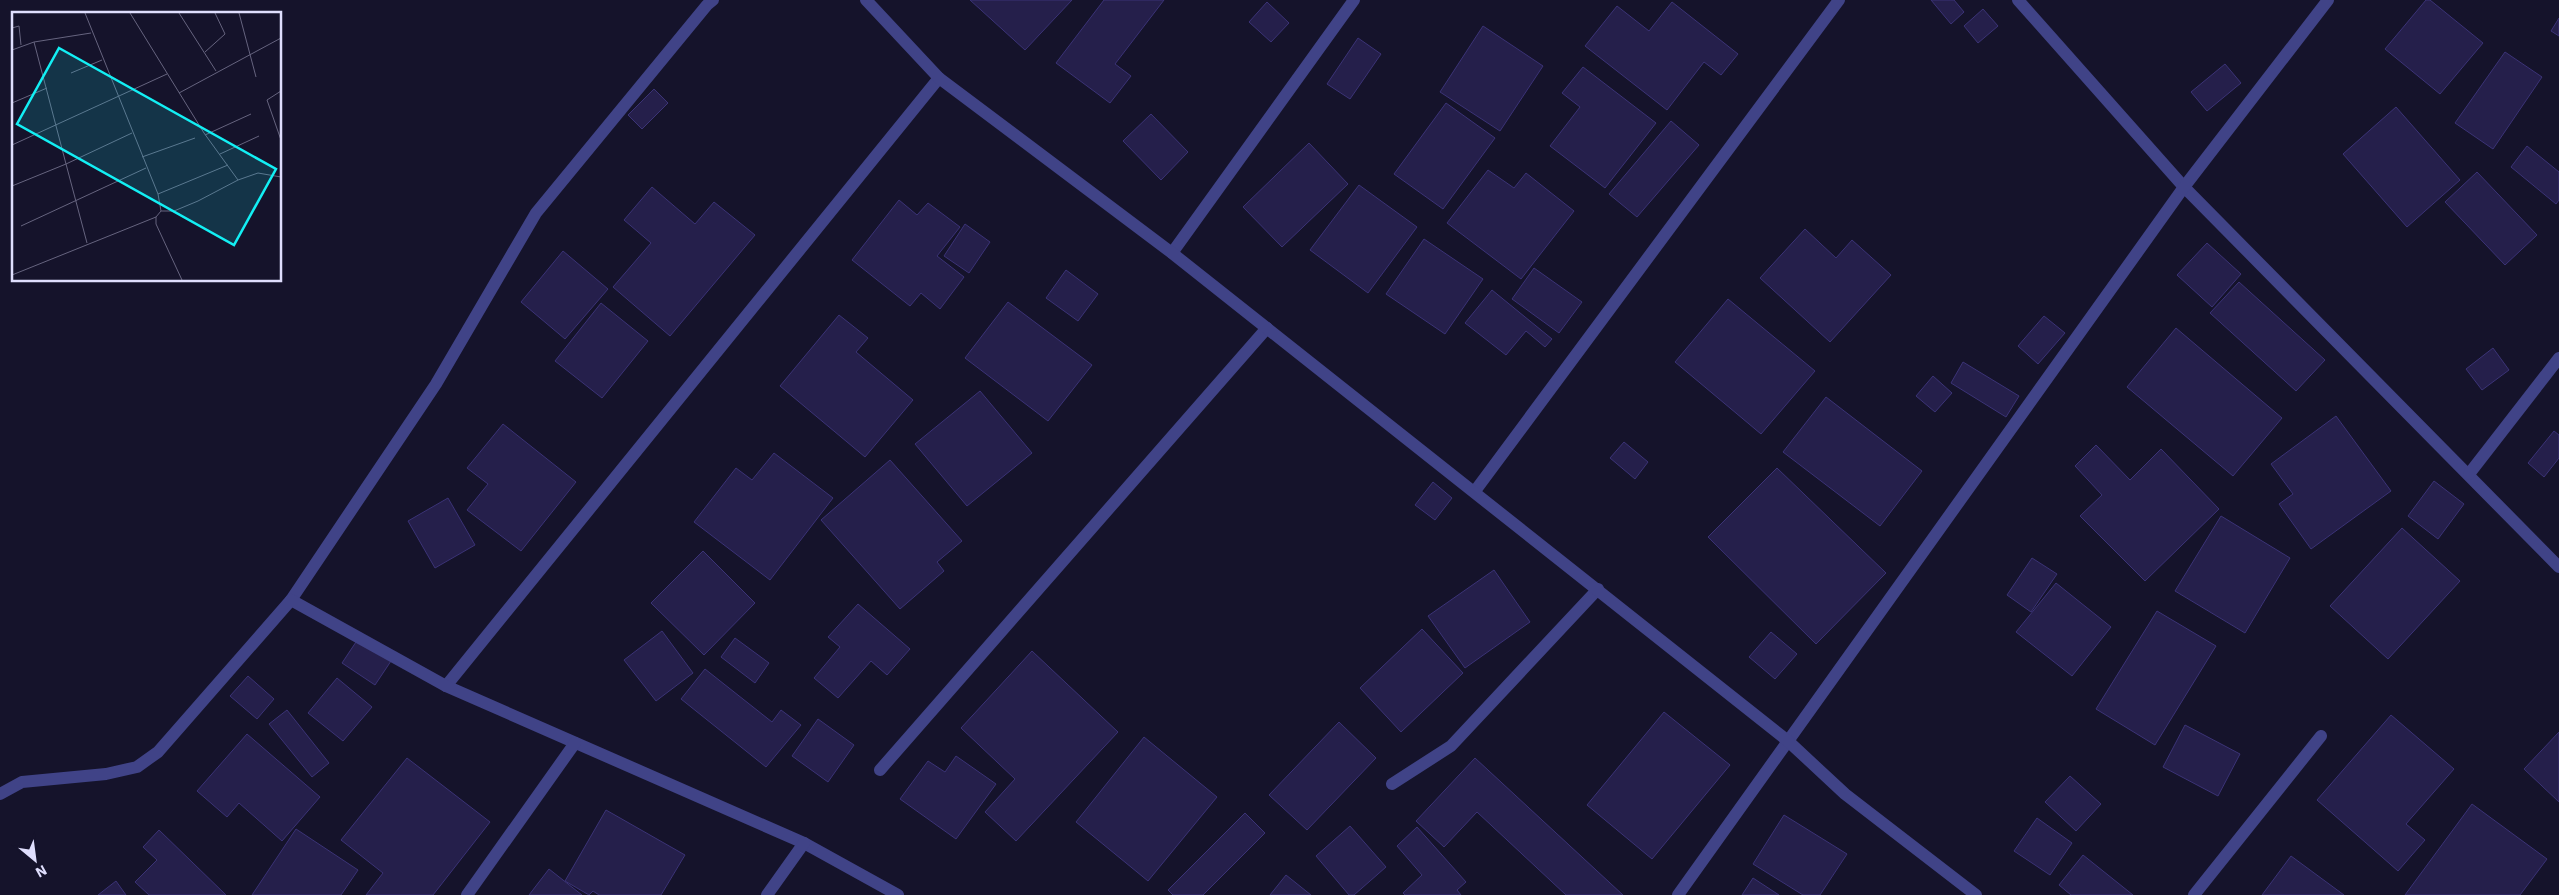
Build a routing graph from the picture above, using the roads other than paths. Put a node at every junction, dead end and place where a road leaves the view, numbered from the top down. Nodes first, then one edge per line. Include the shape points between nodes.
1 (713, 0) edge
2 (866, 0) edge
3 (1354, 0) edge
4 (1839, 0) edge
5 (2018, 0) edge
6 (2328, 0) edge
7 (939, 78) junction
8 (2184, 187) junction
9 (1172, 253) junction
10 (1267, 328) junction
11 (2559, 358) edge
12 (2469, 474) junction
13 (1475, 491) junction
14 (2559, 567) edge
15 (1598, 590) junction
16 (291, 600) junction
17 (446, 686) junction
18 (2321, 736) dead end
19 (1788, 741) junction
20 (574, 743) junction
21 (880, 770) dead end
22 (1392, 784) dead end
23 (0, 794) edge
24 (804, 844) junction
25 (467, 895) edge
26 (767, 895) edge
27 (898, 895) edge
28 (1678, 895) edge
29 (1976, 895) edge
30 (2194, 895) edge

1 - 16 street via 536,213 436,384
2 - 7 street
3 - 9 street
4 - 13 street
5 - 8 street
6 - 8 street
7 - 9 street
7 - 17 street
8 - 12 street
8 - 19 street
9 - 10 street
10 - 13 street
10 - 21 street
11 - 12 street
12 - 14 street
13 - 15 street
15 - 19 street
15 - 22 street via 1451,746
16 - 17 street
16 - 23 street via 158,752 137,767 106,774 22,782
17 - 20 street
18 - 30 street
19 - 28 street
19 - 29 street via 1846,794
20 - 24 street
20 - 25 street
24 - 26 street
24 - 27 street

